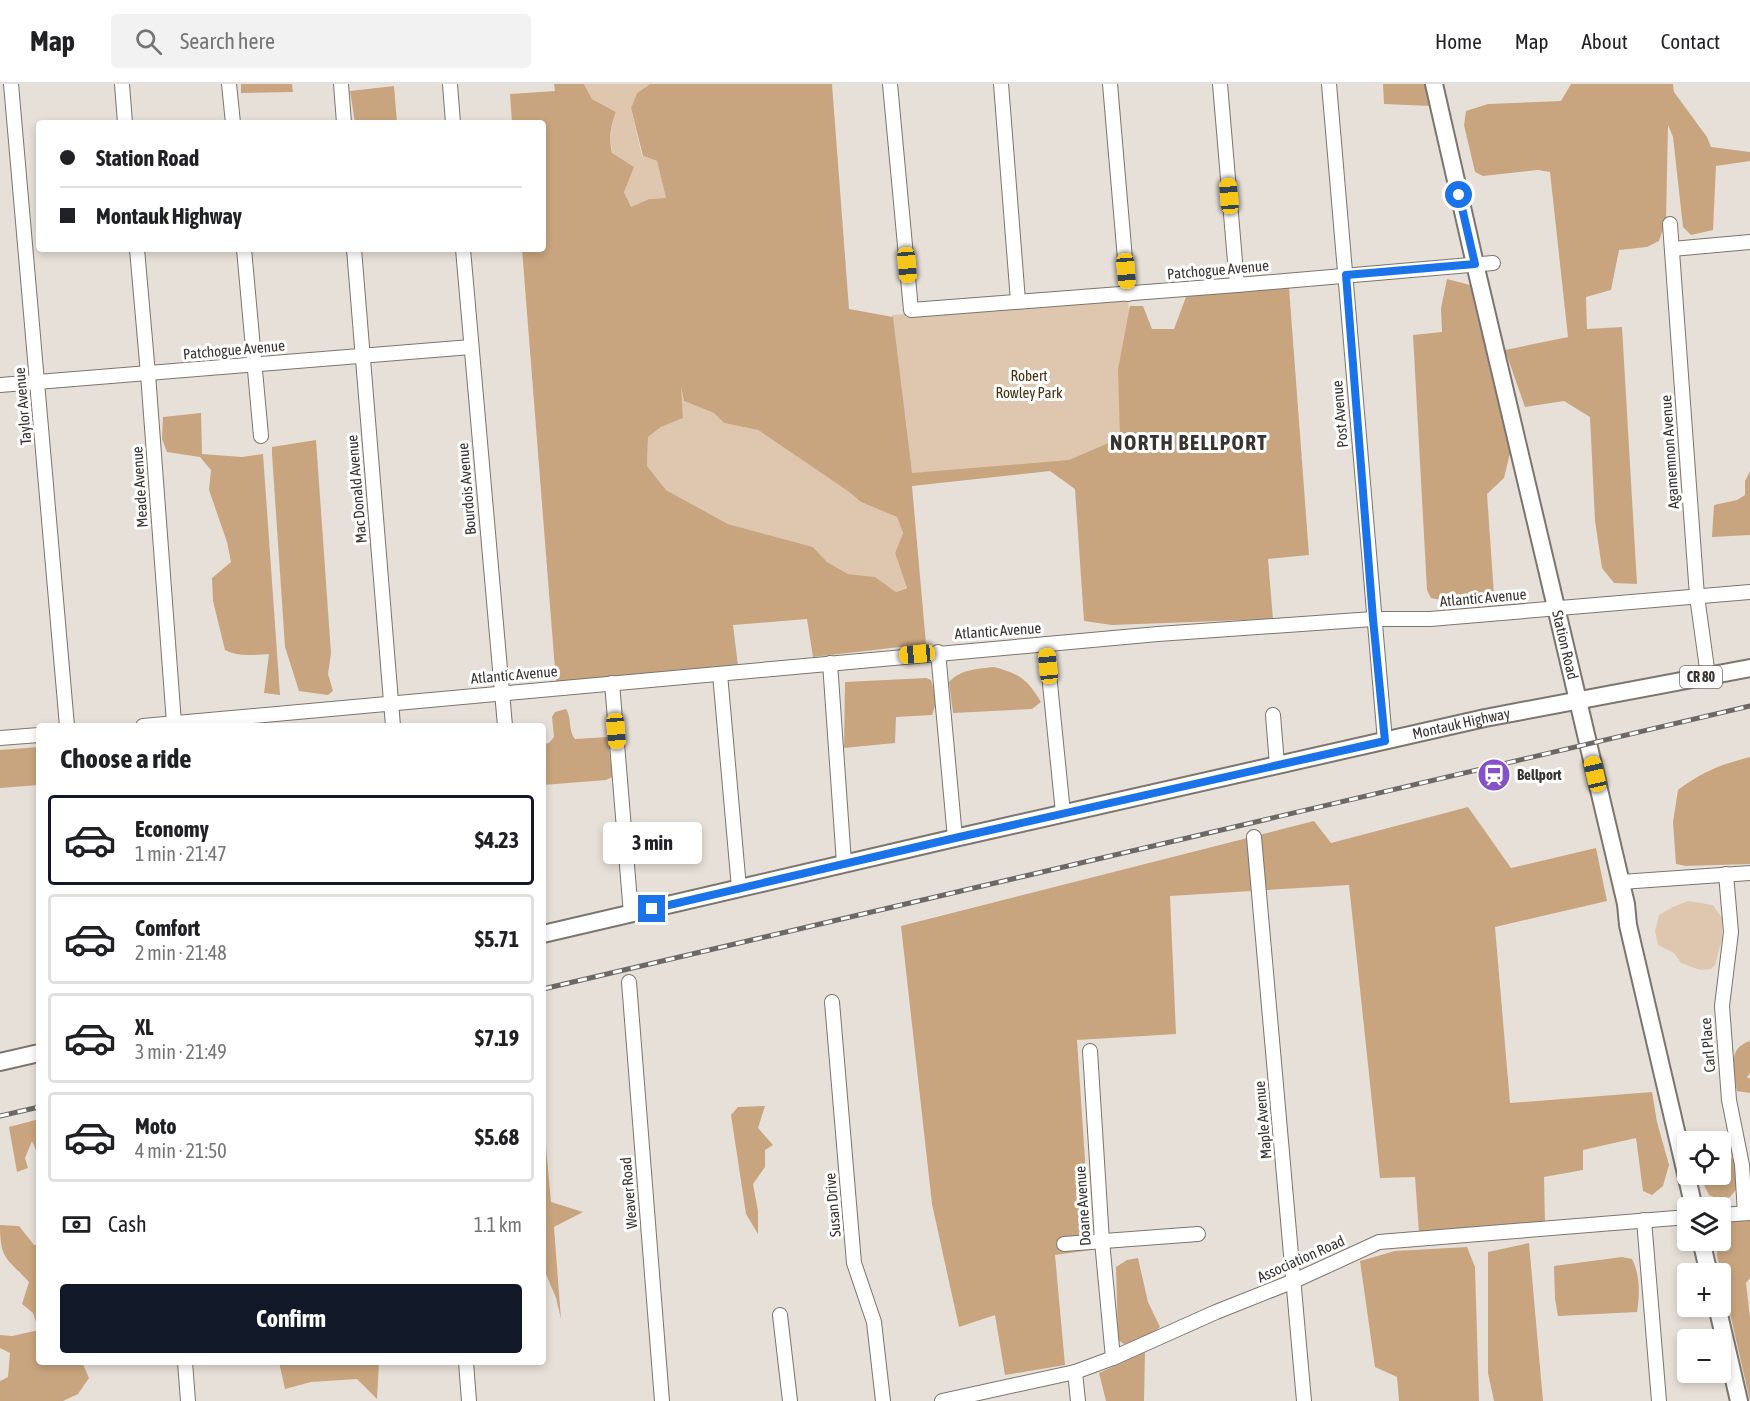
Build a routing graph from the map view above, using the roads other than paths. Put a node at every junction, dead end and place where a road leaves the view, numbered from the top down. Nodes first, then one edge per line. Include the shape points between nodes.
1 (11, 84) edge
2 (122, 84) edge
3 (229, 84) edge
4 (341, 84) edge
5 (450, 84) edge
6 (890, 84) edge
7 (1000, 84) edge
8 (1110, 84) edge
9 (1220, 84) edge
10 (1329, 84) edge
11 (1434, 84) edge
12 (125, 120) edge
13 (233, 120) edge
14 (344, 120) edge
15 (453, 120) edge
16 (1670, 224) dead end
17 (1750, 242) edge
18 (1672, 249) junction
19 (137, 252) edge
20 (244, 252) edge
21 (354, 252) edge
22 (463, 252) edge
23 (1493, 262) dead end
24 (1475, 264) junction
25 (1346, 275) junction
26 (1237, 285) junction
27 (1128, 294) junction
28 (1018, 302) junction
29 (471, 347) junction
30 (362, 355) junction
31 (255, 365) junction
32 (148, 374) junction
33 (37, 382) junction
34 (0, 385) edge
35 (261, 436) dead end
36 (1750, 592) edge
37 (1697, 596) junction
38 (1556, 608) junction
39 (1373, 619) junction
40 (1046, 644) junction
41 (939, 652) junction
42 (830, 663) junction
43 (1750, 668) edge
44 (720, 674) junction
45 (1708, 676) junction
46 (612, 683) junction
47 (502, 693) junction
48 (1577, 699) junction
49 (391, 703) junction
50 (1273, 715) dead end
51 (288, 720) edge
52 (67, 723) edge
53 (174, 723) joint
54 (393, 723) edge
55 (505, 723) edge
56 (36, 735) edge
57 (0, 738) edge
58 (1385, 741) junction
59 (1276, 765) junction
60 (1063, 813) junction
61 (1254, 837) dead end
62 (955, 838) junction
63 (844, 863) junction
64 (1726, 873) junction
65 (1750, 873) edge
66 (1621, 882) junction
67 (739, 888) junction
68 (631, 914) junction
69 (546, 933) edge
70 (629, 982) dead end
71 (832, 1002) dead end
72 (1090, 1051) dead end
73 (36, 1054) edge
74 (0, 1062) edge
75 (1691, 1197) edge
76 (1747, 1213) edge
77 (1731, 1214) edge
78 (1677, 1218) edge
79 (1644, 1220) junction
80 (1198, 1234) dead end
81 (1102, 1241) junction
82 (1064, 1244) dead end
83 (1294, 1281) junction
84 (780, 1315) dead end
85 (1720, 1317) edge
86 (1113, 1358) junction
87 (185, 1365) edge
88 (466, 1365) edge
89 (1075, 1372) junction
90 (990, 1396) edge
91 (188, 1401) edge
92 (469, 1401) edge
93 (662, 1401) edge
94 (790, 1401) edge
95 (883, 1401) edge
96 (942, 1401) edge
97 (1078, 1401) edge
98 (1304, 1401) edge
99 (1659, 1401) edge
100 (1739, 1401) edge

1 - 33 street, Taylor Avenue
2 - 12 street
3 - 13 street
4 - 14 street
5 - 15 street
6 - 28 street, Patchogue Avenue via 911,310
7 - 28 street
8 - 27 street
9 - 26 street
10 - 25 street, Post Avenue
11 - 24 main road, Station Road
16 - 18 street, Agamemnon Avenue
17 - 18 street
18 - 37 street, Agamemnon Avenue
19 - 32 street, Meade Avenue
20 - 31 street
21 - 30 street, Mac Donald Avenue
22 - 29 street, Bourdois Avenue
23 - 24 street, Patchogue Avenue
24 - 25 street, Patchogue Avenue
24 - 38 main road, Station Road
25 - 26 street, Patchogue Avenue
25 - 39 street, Post Avenue
26 - 27 street, Patchogue Avenue
27 - 28 street, Patchogue Avenue
29 - 30 street, Patchogue Avenue
29 - 47 street, Bourdois Avenue
30 - 31 street, Patchogue Avenue
30 - 49 street, Mac Donald Avenue
31 - 32 street, Patchogue Avenue
31 - 35 street
32 - 33 street, Patchogue Avenue
32 - 53 street, Meade Avenue
33 - 34 street, Patchogue Avenue
33 - 52 street, Taylor Avenue
36 - 37 street, Atlantic Avenue
37 - 38 street, Atlantic Avenue
37 - 45 street, Agamemnon Avenue
38 - 39 street, Atlantic Avenue via 1430,619
38 - 48 main road, Station Road
39 - 40 street, Atlantic Avenue
39 - 58 street, Post Avenue
40 - 41 street, Atlantic Avenue
40 - 60 street
41 - 42 street, Atlantic Avenue
41 - 62 street
42 - 44 street, Atlantic Avenue
42 - 63 street
43 - 45 main road, Montauk Highway / CR 80
44 - 46 street, Atlantic Avenue
44 - 67 street
45 - 48 main road, Montauk Highway / CR 80
46 - 47 street, Atlantic Avenue
46 - 68 street
47 - 49 street, Atlantic Avenue
47 - 55 street, Bourdois Avenue
48 - 58 main road, Montauk Highway / CR 80
48 - 66 main road, Station Road
49 - 51 street, Atlantic Avenue
49 - 54 street, Mac Donald Avenue
50 - 59 street
51 - 53 street, Atlantic Avenue
56 - 57 street
58 - 59 main road, Montauk Highway / CR 80
59 - 60 main road, Montauk Highway / CR 80
60 - 62 main road, Montauk Highway / CR 80
61 - 83 street, Maple Avenue
62 - 63 main road, Montauk Highway / CR 80
63 - 67 main road, Montauk Highway / CR 80
64 - 65 street
64 - 66 street
64 - 76 street, Carl Place via 1731,932 1722,1006 1729,1100
66 - 75 main road, Station Road
67 - 68 main road, Montauk Highway / CR 80
68 - 69 main road, Montauk Highway / CR 80
70 - 93 street, Weaver Road
71 - 95 street, Susan Drive via 854,1263 874,1322
72 - 81 street, Doane Avenue
73 - 74 main road
76 - 77 street
78 - 79 street, Association Road
79 - 83 street, Association Road via 1378,1242
79 - 99 street
80 - 81 street
81 - 82 street
81 - 86 street, Doane Avenue
83 - 86 street, Association Road
83 - 98 street, Maple Avenue
84 - 94 street
85 - 100 main road
86 - 89 street, Association Road
87 - 91 street
88 - 92 street
89 - 90 street, Association Road
89 - 97 street
90 - 96 street, Association Road

